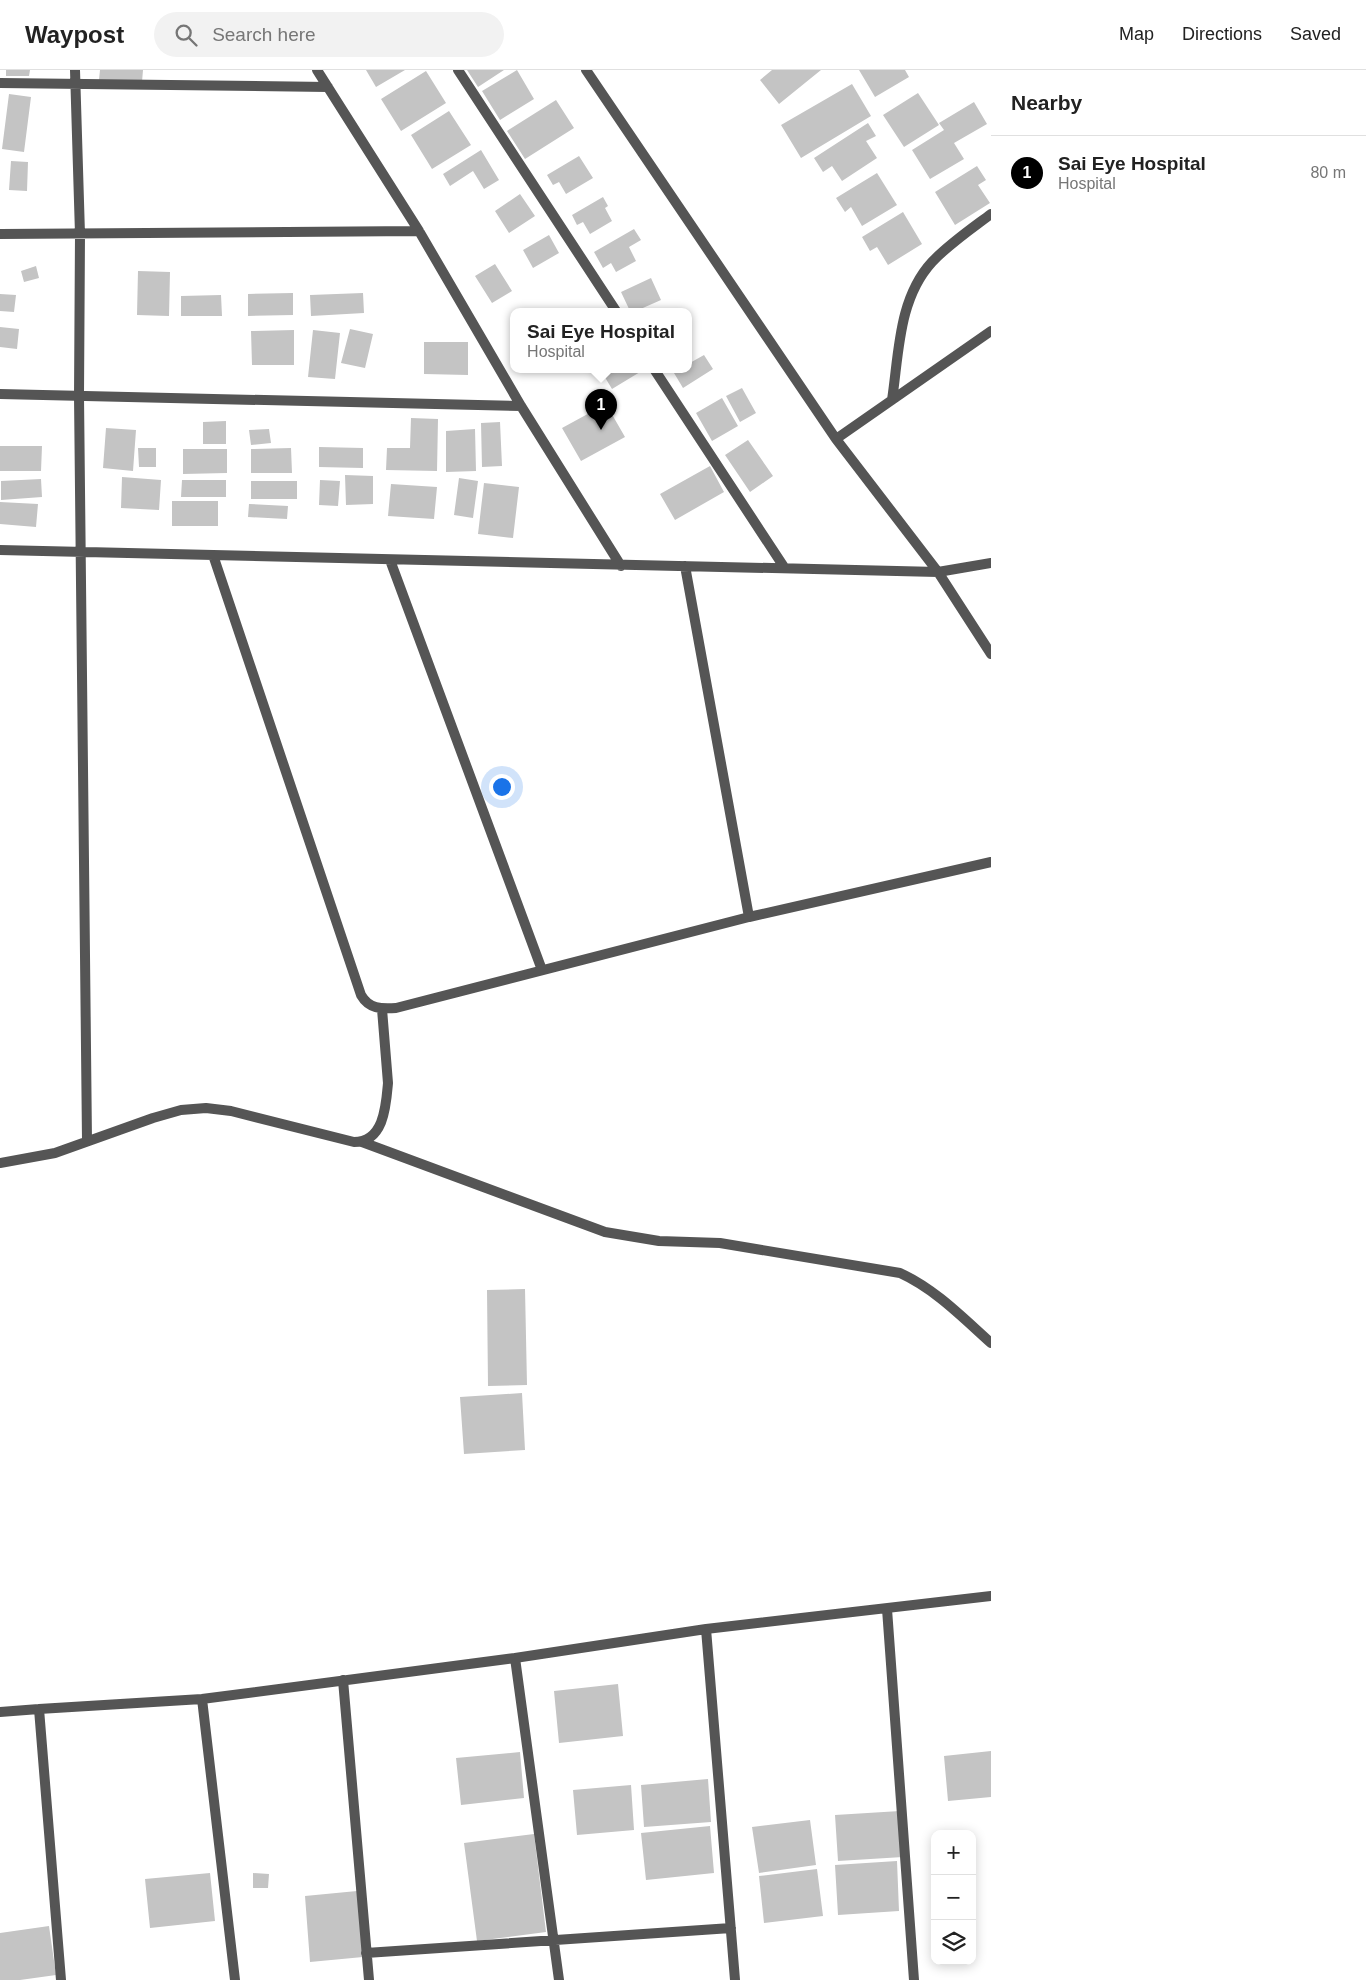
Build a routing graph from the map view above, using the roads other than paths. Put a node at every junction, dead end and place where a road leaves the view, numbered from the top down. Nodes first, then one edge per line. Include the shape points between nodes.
1 (76, 70) edge
2 (317, 70) edge
3 (458, 70) edge
4 (586, 70) edge
5 (0, 83) edge
6 (76, 84) junction
7 (328, 87) junction
8 (991, 214) edge
9 (418, 231) junction
10 (0, 234) edge
11 (80, 234) junction
12 (614, 308) edge
13 (991, 331) edge
14 (657, 373) edge
15 (0, 394) edge
16 (79, 396) junction
17 (892, 400) junction
18 (521, 406) junction
19 (836, 439) junction
20 (0, 550) edge
21 (81, 552) junction
22 (213, 555) junction
23 (390, 560) junction
24 (991, 564) edge
25 (621, 566) junction
26 (685, 566) junction
27 (784, 567) junction
28 (938, 572) junction
29 (991, 654) edge
30 (991, 862) edge
31 (749, 917) junction
32 (542, 970) junction
33 (382, 1009) junction
34 (87, 1141) junction
35 (362, 1142) junction
36 (0, 1163) edge
37 (991, 1343) edge
38 (991, 1596) edge
39 (887, 1609) junction
40 (706, 1630) junction
41 (515, 1658) junction
42 (344, 1680) junction
43 (202, 1699) junction
44 (39, 1710) junction
45 (0, 1712) edge
46 (731, 1928) junction
47 (554, 1941) junction
48 (366, 1953) junction
49 (61, 1980) edge
50 (235, 1980) edge
51 (369, 1980) edge
52 (559, 1980) edge
53 (735, 1980) edge
54 (914, 1980) edge

1 - 6 street
2 - 7 street
3 - 12 street
4 - 19 street
5 - 6 street
6 - 7 street
6 - 11 street
7 - 9 street
8 - 17 street via 931,263 910,295 904,314
9 - 11 street
9 - 18 street
10 - 11 street
11 - 16 street
13 - 17 street
14 - 27 street
15 - 16 street
16 - 18 street
16 - 21 street
17 - 19 street
18 - 25 street
19 - 28 street
20 - 21 street
21 - 22 street
21 - 34 street
22 - 23 street
22 - 33 street via 361,995 368,1005
23 - 25 street
23 - 32 street
24 - 28 street
25 - 26 street
26 - 27 street
26 - 31 street
27 - 28 street
28 - 29 street
30 - 31 street
31 - 32 street
32 - 33 street
33 - 35 street via 387,1095 380,1126 370,1139
34 - 35 street via 162,1115 206,1108
34 - 36 street via 55,1154
35 - 37 street via 605,1232 659,1242 720,1243 900,1273 934,1292
38 - 39 street
39 - 40 street
39 - 54 street
40 - 41 street
40 - 46 street
41 - 42 street
41 - 47 street
42 - 43 street
42 - 48 street
43 - 44 street
43 - 50 street
44 - 45 street
44 - 49 street
46 - 47 street
46 - 53 street
47 - 48 street
47 - 52 street
48 - 51 street

